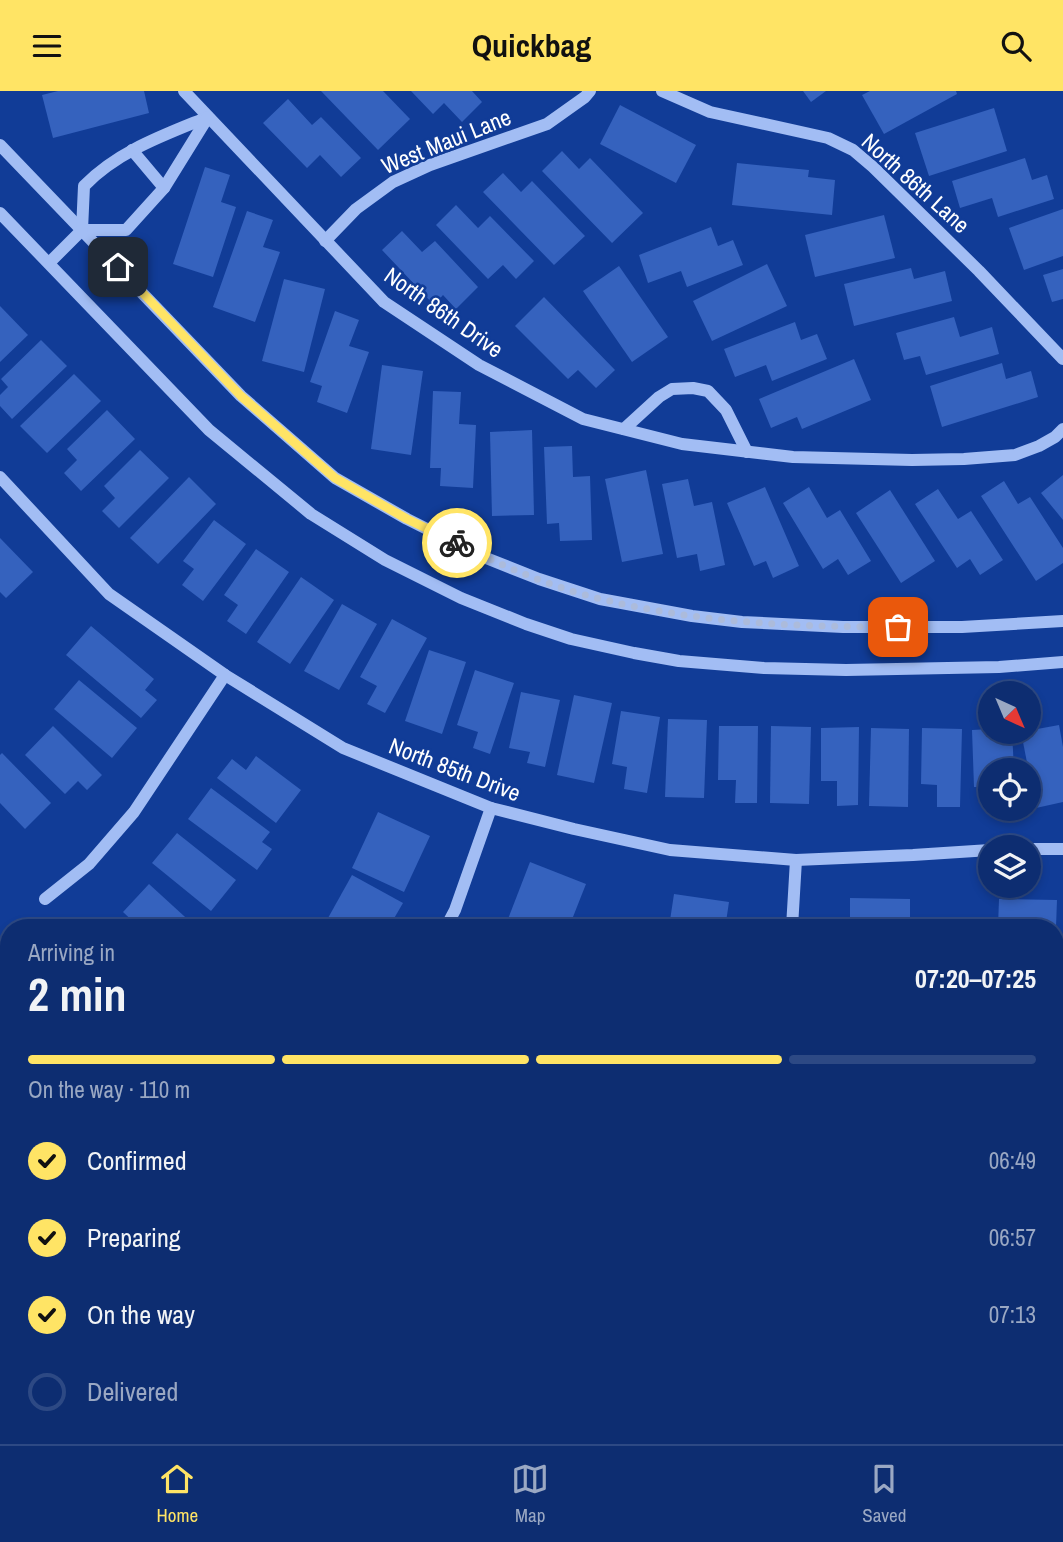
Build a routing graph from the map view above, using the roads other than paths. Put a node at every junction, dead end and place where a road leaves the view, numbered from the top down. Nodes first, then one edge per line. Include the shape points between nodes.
1 (184, 91) edge
2 (590, 91) edge
3 (662, 91) edge
4 (208, 117) junction
5 (0, 145) edge
6 (132, 150) junction
7 (164, 188) junction
8 (0, 213) edge
9 (82, 230) junction
10 (325, 241) junction
11 (49, 263) junction
12 (1063, 359) edge
13 (624, 429) junction
14 (1063, 429) edge
15 (1039, 446) junction
16 (1063, 446) edge
17 (747, 451) junction
18 (0, 477) edge
19 (1063, 621) edge
20 (1063, 662) edge
21 (225, 675) junction
22 (491, 809) junction
23 (1041, 849) edge
24 (1063, 849) edge
25 (978, 851) edge
26 (796, 860) junction
27 (45, 899) dead end
28 (450, 919) edge
29 (792, 919) edge

1 - 4 street, North 86th Drive
2 - 10 street, West Maui Lane via 547,124 393,182 356,209
3 - 12 street, North 86th Lane via 710,112 828,138 853,150
4 - 6 street
4 - 7 street
4 - 10 street, North 86th Drive
5 - 9 street
6 - 7 street
6 - 9 street via 84,186
7 - 9 street via 126,230
8 - 11 street
9 - 11 street
9 - 19 street via 241,396 335,478 481,556 600,599 729,620 843,627
10 - 13 street, North 86th Drive via 384,302 479,365 583,419
11 - 20 street via 209,431 311,514 385,560 526,624 634,653 764,668 999,667
13 - 17 street, North 86th Drive via 682,444
13 - 17 street via 672,389 693,388 708,391 726,410
14 - 15 street, North 86th Drive
15 - 16 street, North 86th Drive
15 - 17 street, North 86th Drive via 1015,455 912,460
18 - 21 street, North 85th Drive via 109,594
21 - 22 street, North 85th Drive via 343,748
21 - 27 street via 134,812 89,864
22 - 26 street, North 85th Drive via 670,850
22 - 28 street
23 - 24 street
25 - 26 street, North 85th Drive
26 - 29 street

